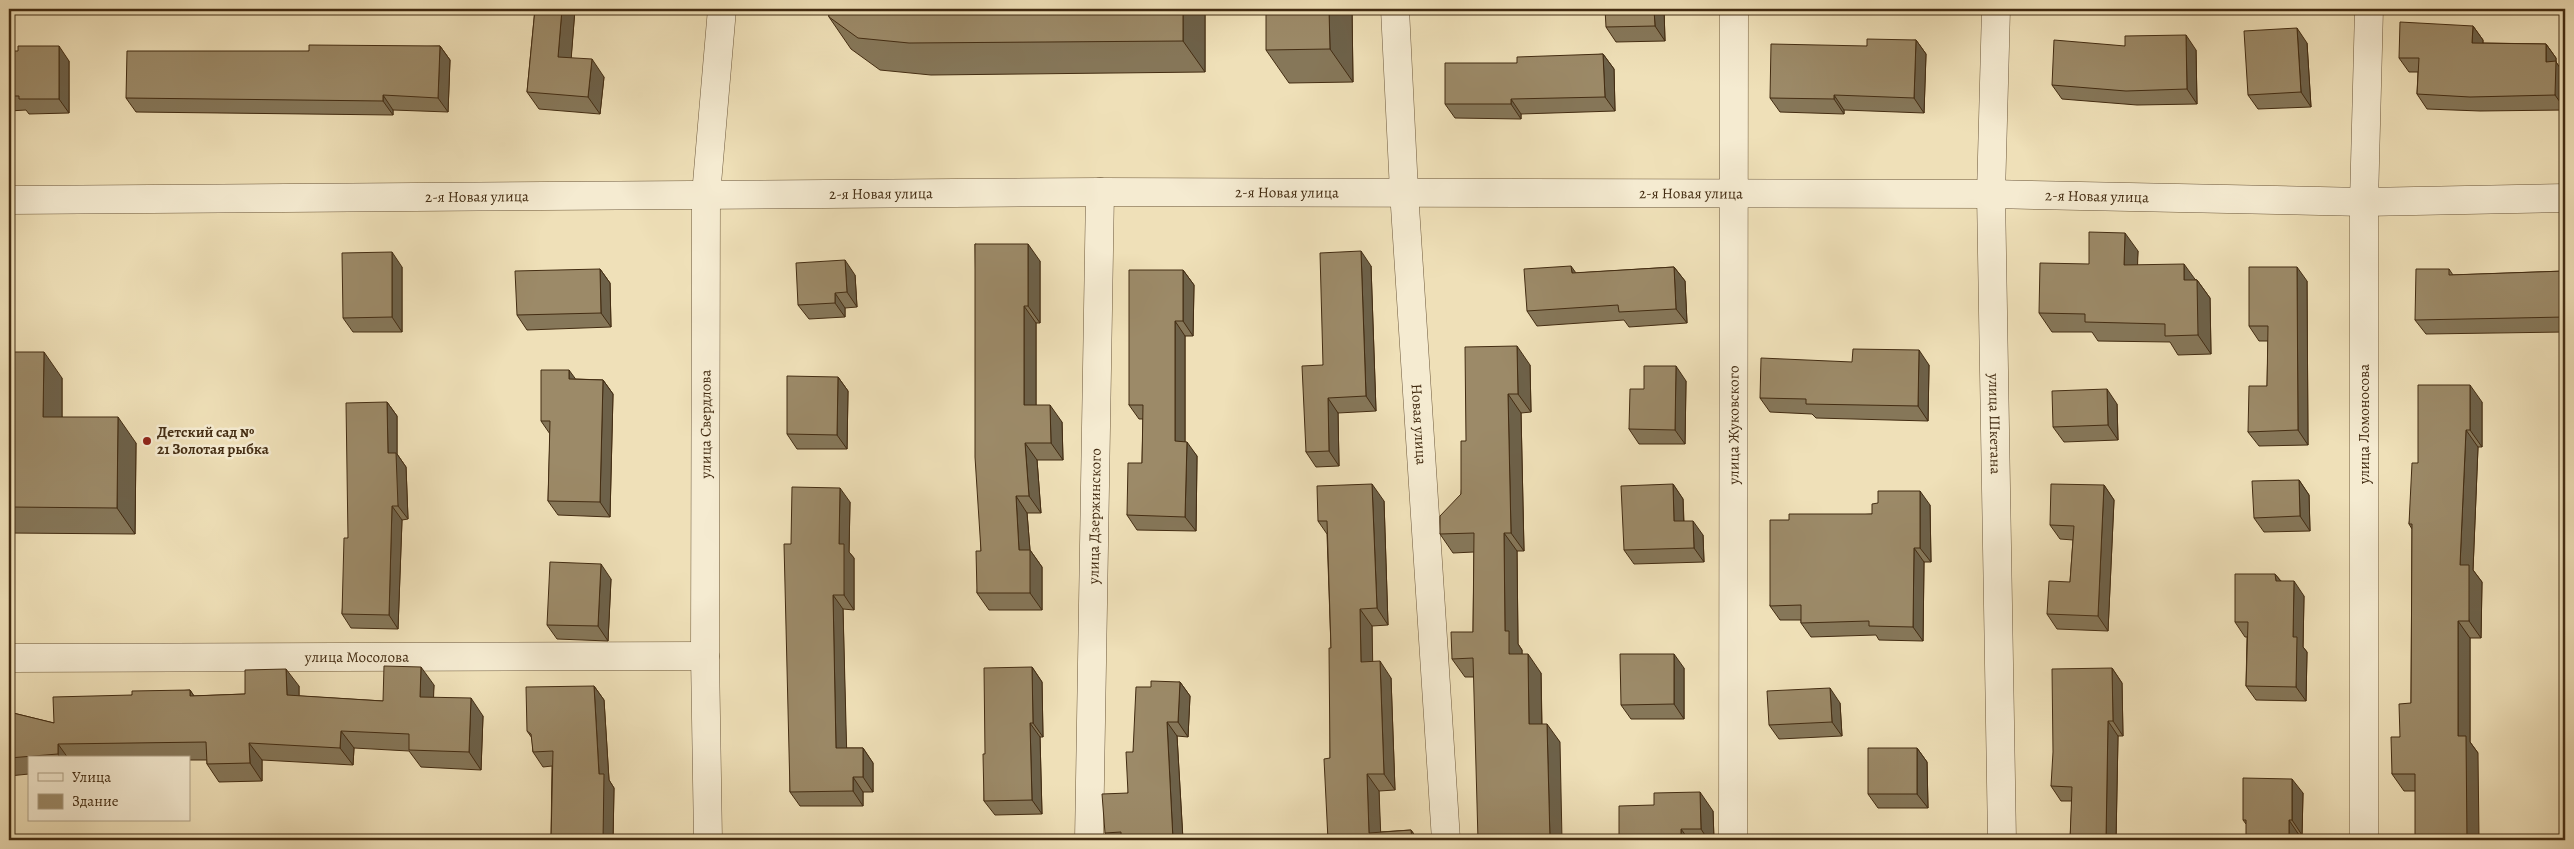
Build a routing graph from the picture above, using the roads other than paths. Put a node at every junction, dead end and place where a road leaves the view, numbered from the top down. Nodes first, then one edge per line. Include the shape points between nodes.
1 (722, 9) edge
2 (1395, 9) edge
3 (1734, 9) edge
4 (1996, 9) edge
5 (2369, 9) edge
6 (1100, 192) junction
7 (1404, 192) junction
8 (1735, 194) junction
9 (1992, 194) junction
10 (706, 195) junction
11 (2565, 198) edge
12 (9, 200) edge
13 (2364, 202) junction
14 (705, 656) junction
15 (9, 658) edge
16 (708, 840) edge
17 (1089, 840) edge
18 (1446, 840) edge
19 (1734, 840) edge
20 (2002, 840) edge
21 (2364, 840) edge

1 - 10 street, улица Свердлова
2 - 7 street, Новая улица
3 - 8 street, улица Жуковского
4 - 9 street, улица Шкетана
5 - 13 street, улица Ломоносова
6 - 7 street, 2-я Новая улица
6 - 10 street, 2-я Новая улица
6 - 17 street, улица Дзержинского
7 - 8 street, 2-я Новая улица
7 - 18 street, Новая улица
8 - 9 street, 2-я Новая улица
8 - 19 street, улица Жуковского
9 - 13 street, 2-я Новая улица
9 - 20 street, улица Шкетана
10 - 12 street, 2-я Новая улица
10 - 14 street, улица Свердлова
11 - 13 street, 2-я Новая улица
13 - 21 street, улица Ломоносова
14 - 15 street, улица Мосолова
14 - 16 street, улица Свердлова

